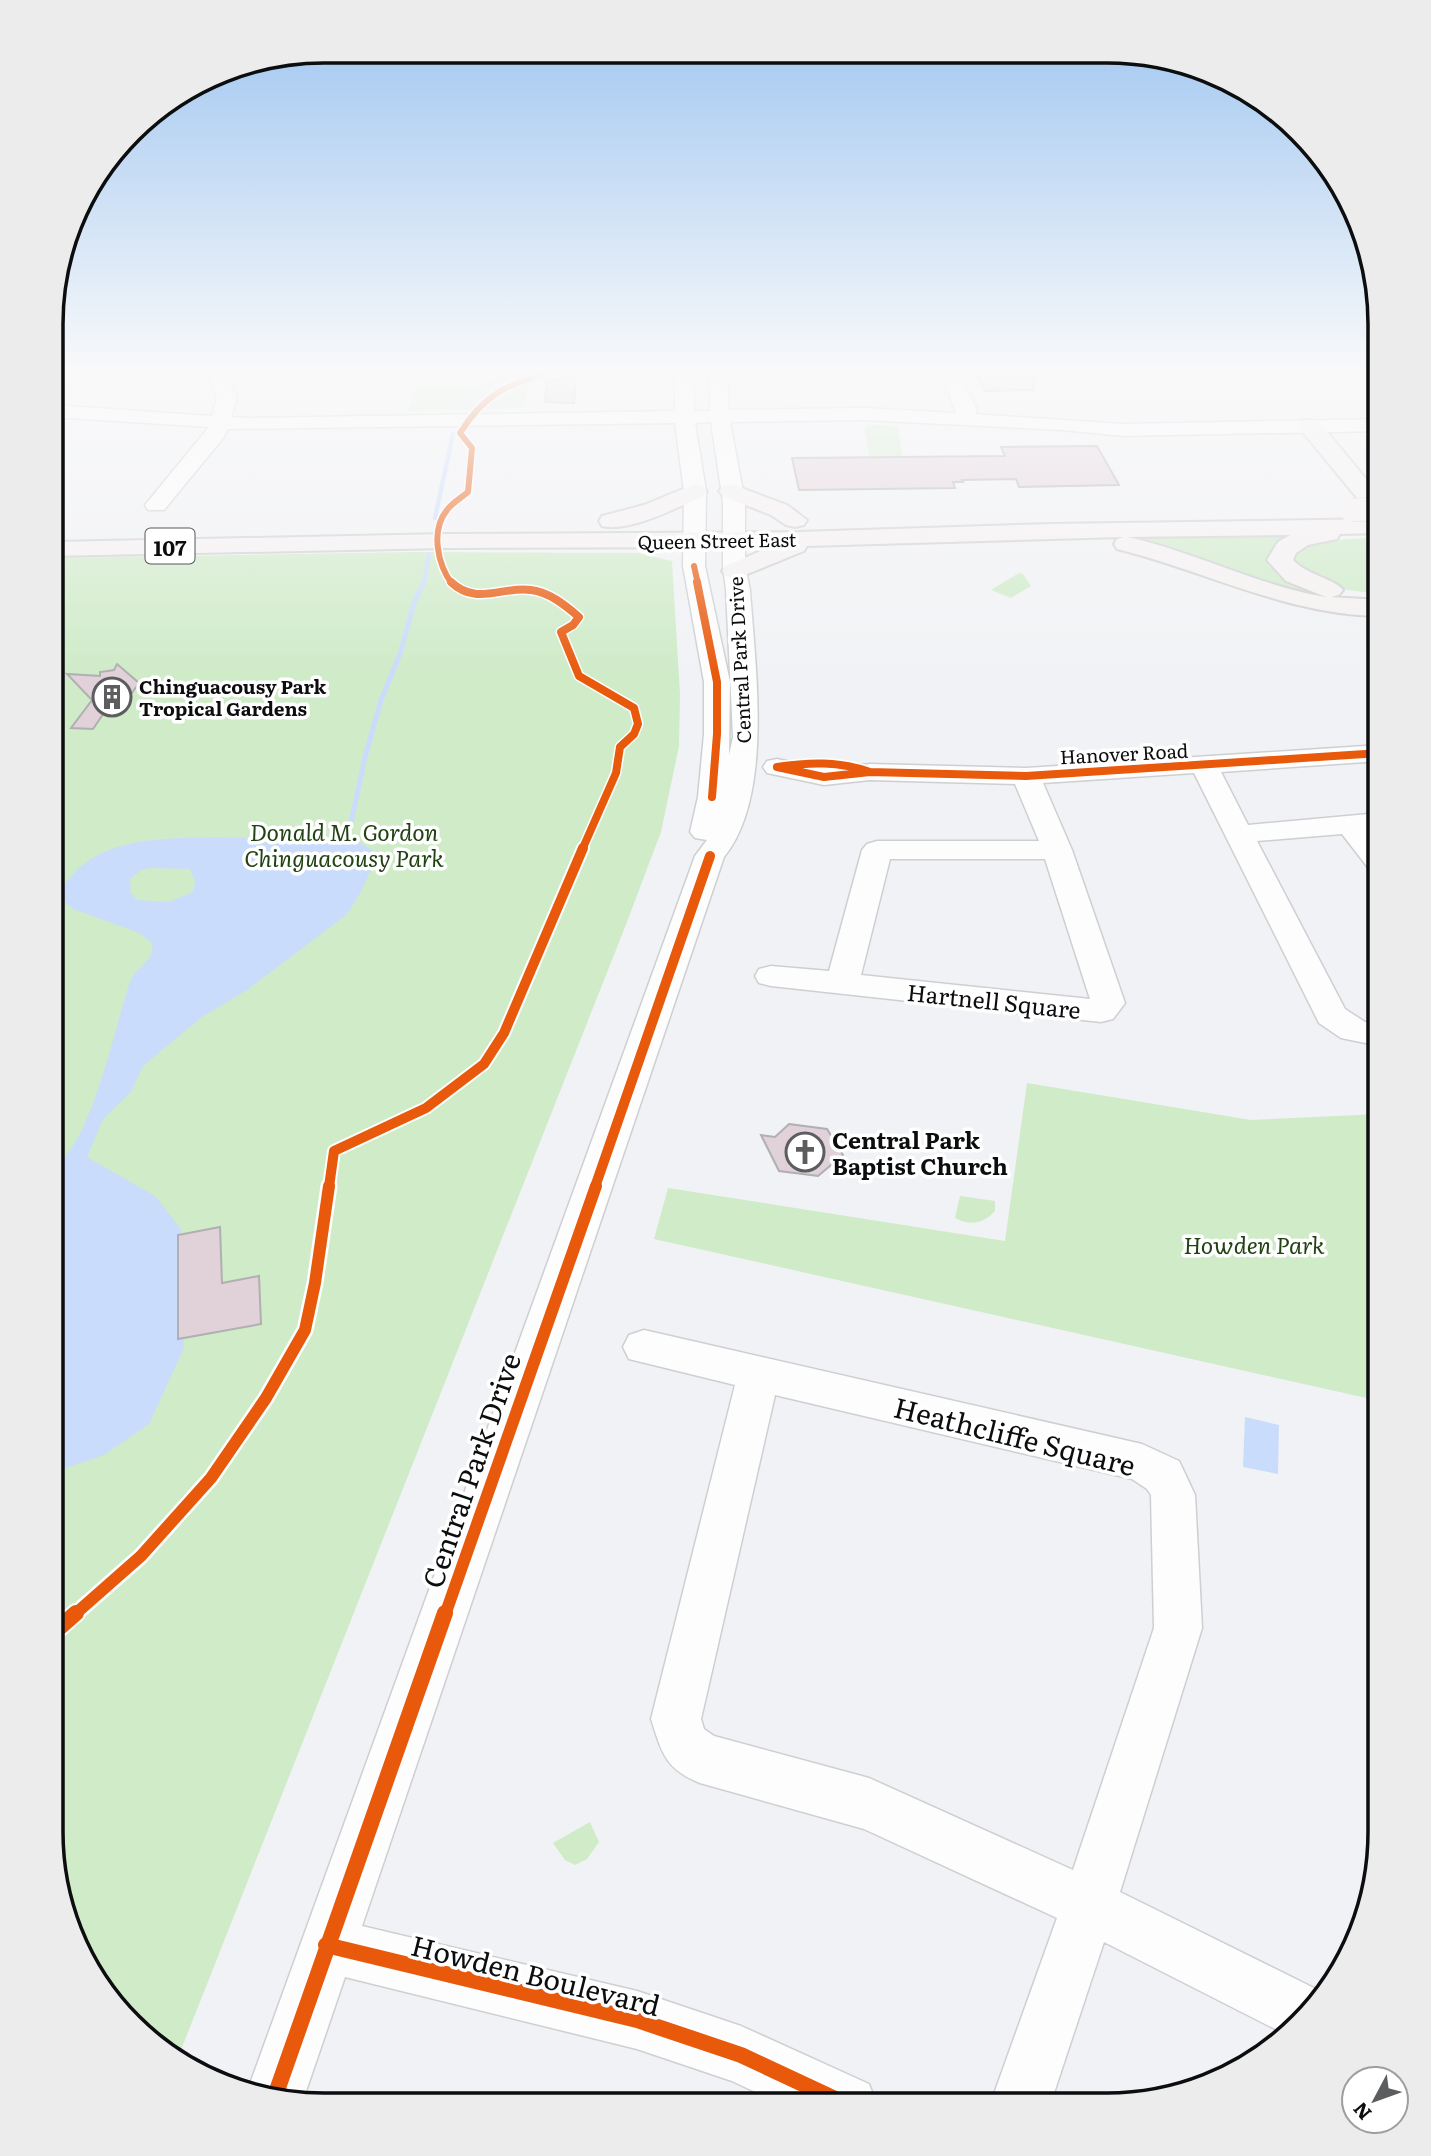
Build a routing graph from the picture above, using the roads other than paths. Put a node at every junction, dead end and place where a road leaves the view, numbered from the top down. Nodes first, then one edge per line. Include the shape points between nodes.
1 (182, 474) edge
2 (692, 474) edge
3 (728, 474) edge
4 (1345, 474) edge
5 (695, 491) junction
6 (731, 491) junction
7 (156, 505) dead end
8 (1368, 510) edge
9 (1368, 517) edge
10 (1368, 517) edge
11 (611, 522) junction
12 (1368, 522) edge
13 (804, 528) junction
14 (695, 531) junction
15 (734, 531) junction
16 (1051, 531) junction
17 (63, 532) edge
18 (63, 549) edge
19 (735, 571) junction
20 (1368, 596) edge
21 (1368, 607) edge
22 (1368, 754) edge
23 (728, 766) junction
24 (1204, 766) junction
25 (1026, 776) junction
26 (1368, 822) edge
27 (1349, 823) junction
28 (1241, 834) junction
29 (1368, 848) edge
30 (1057, 850) junction
31 (771, 975) dead end
32 (842, 984) junction
33 (1368, 1035) edge
34 (644, 1347) dead end
35 (759, 1374) junction
36 (1089, 1905) junction
37 (326, 1945) junction
38 (1298, 2010) edge
39 (277, 2089) edge
40 (822, 2093) edge
41 (1024, 2093) edge

1 - 7 street
2 - 5 street, Central Park Drive
3 - 6 street, Central Park Drive
4 - 8 main road
5 - 11 main road
5 - 14 street, Central Park Drive
6 - 13 main road via 779,510
6 - 15 street, Central Park Drive
9 - 13 main road, Queen Street East / 107
10 - 16 main road, Queen Street East / 107
11 - 14 main road, Queen Street East / 107
11 - 17 main road, Queen Street East / 107
12 - 20 main road via 1358,533 1303,539 1285,549 1280,560 1292,574 1319,587
13 - 15 main road, Queen Street East / 107
13 - 16 main road, Queen Street East / 107
13 - 19 main road via 761,563
14 - 15 main road, Queen Street East / 107
14 - 18 main road, Queen Street East / 107
14 - 23 street, Central Park Drive via 694,566
15 - 19 street, Central Park Drive
16 - 21 main road via 1159,551 1318,603
19 - 23 street, Central Park Drive via 746,737
22 - 24 street, Hanover Road
23 - 25 street, Hanover Road via 777,767 799,775 848,778 870,772
23 - 37 street, Central Park Drive via 724,839 710,856
24 - 25 street, Hanover Road
24 - 28 street
25 - 30 street, Hartnell Square
26 - 27 street
27 - 28 street
27 - 29 street
28 - 33 street via 1331,1015 1342,1026
30 - 32 street via 877,850
30 - 32 street, Hartnell Square via 1108,1003 1101,1011
31 - 32 street, Hartnell Square
34 - 35 street, Heathcliffe Square
35 - 36 street via 676,1719 685,1745 700,1758 869,1804
35 - 36 street, Heathcliffe Square via 1142,1463 1163,1475 1173,1495 1178,1628
36 - 38 street
36 - 41 street, Heathcliffe Square
37 - 39 street, Central Park Drive
37 - 40 street, Howden Boulevard via 637,2020 741,2055

